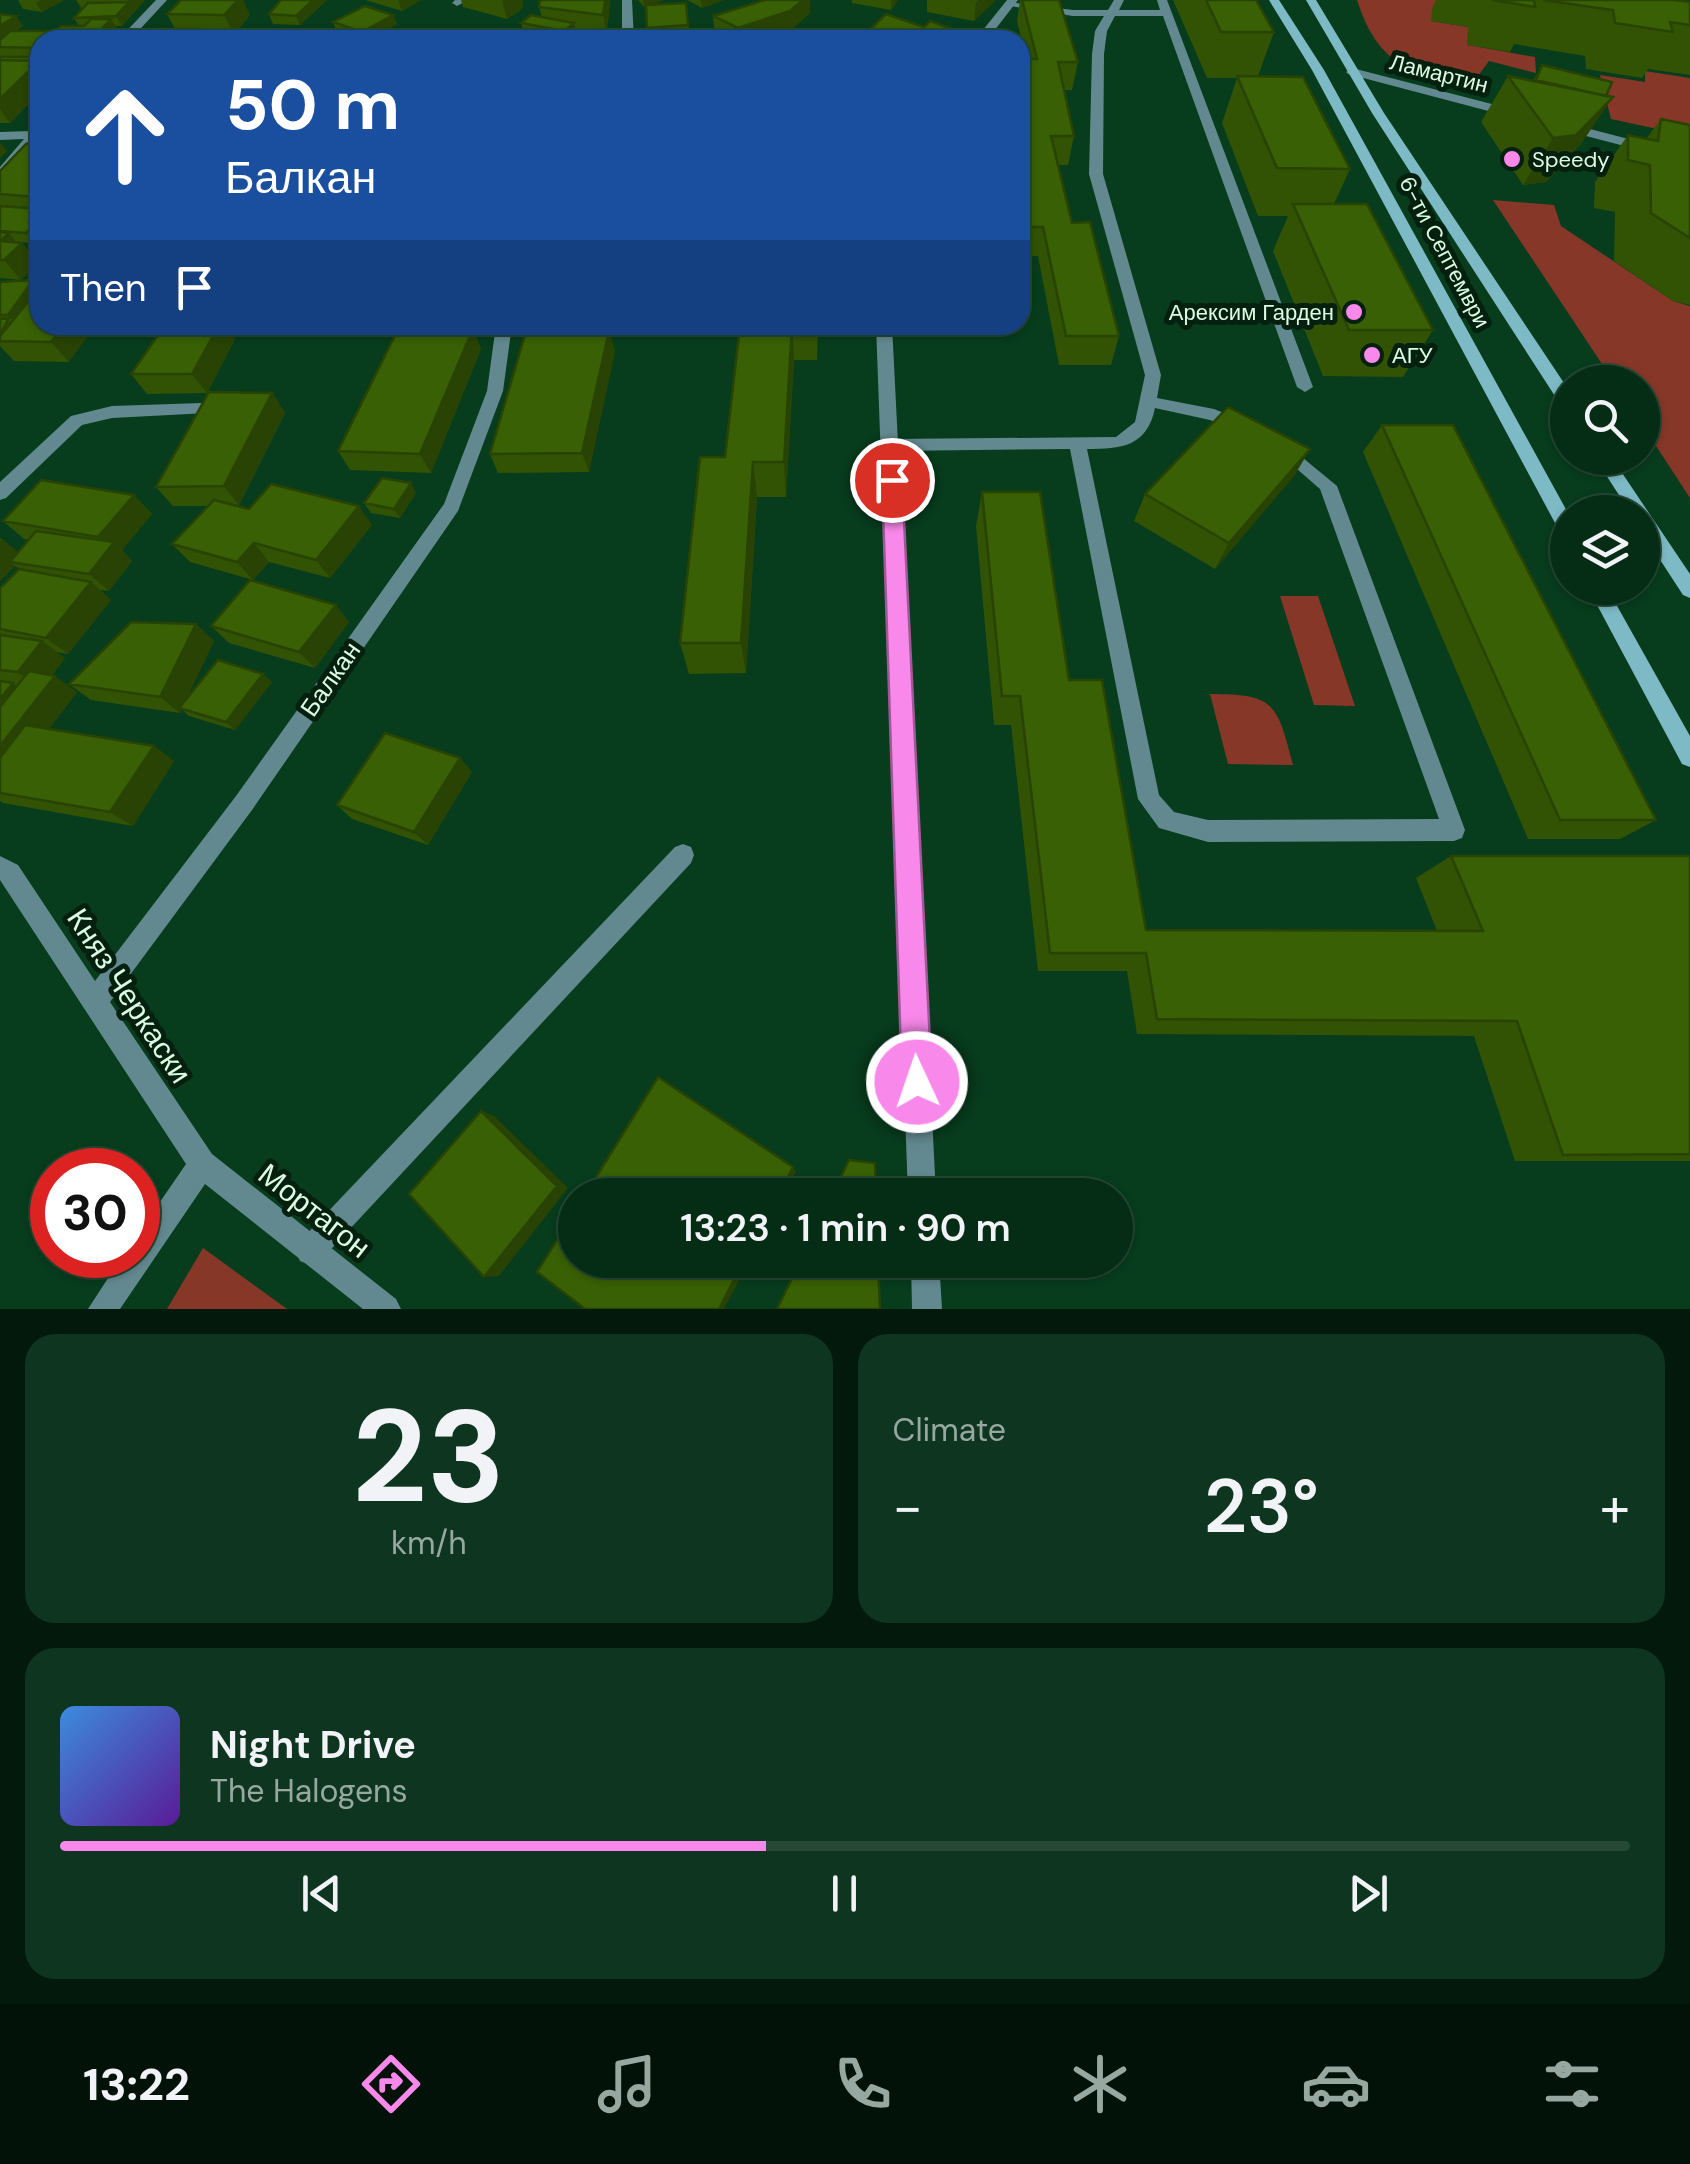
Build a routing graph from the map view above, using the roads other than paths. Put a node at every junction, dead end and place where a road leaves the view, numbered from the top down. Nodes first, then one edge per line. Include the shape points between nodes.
1 (162, 0) edge
2 (627, 0) edge
3 (1274, 0) edge
4 (1310, 0) edge
5 (1011, 2) edge
6 (1115, 6) edge
7 (1164, 6) edge
8 (134, 30) edge
9 (628, 30) edge
10 (989, 30) edge
11 (1352, 72) junction
12 (1534, 118) edge
13 (1552, 123) edge
14 (30, 133) edge
15 (0, 136) edge
16 (30, 141) edge
17 (1690, 159) edge
18 (0, 175) edge
19 (503, 335) edge
20 (885, 335) edge
21 (1550, 375) edge
22 (1305, 387) dead end
23 (1151, 402) junction
24 (202, 409) edge
25 (1078, 444) junction
26 (891, 445) junction
27 (0, 493) edge
28 (1550, 498) edge
29 (1660, 544) edge
30 (1690, 590) edge
31 (1607, 605) edge
32 (1690, 757) edge
33 (684, 854) dead end
34 (0, 867) edge
35 (94, 1004) junction
36 (202, 1164) junction
37 (921, 1178) edge
38 (310, 1251) junction
39 (926, 1278) edge
40 (104, 1309) edge
41 (386, 1309) edge
42 (927, 1309) edge

1 - 8 street
2 - 9 street
3 - 28 main road, 6-ти Септември
4 - 11 main road, 6-ти Септември
5 - 6 street
5 - 10 street
6 - 7 street
6 - 23 street via 1098,54 1096,174 1153,375
7 - 22 street
11 - 12 street, Ламартин
11 - 21 main road, 6-ти Септември
13 - 17 street
14 - 15 street
16 - 18 street
19 - 35 street, Балкан via 495,390 452,506
20 - 26 street
23 - 25 street via 1143,425 1120,443
23 - 25 street via 1214,415 1270,438 1328,486 1454,830 1208,831 1166,821 1149,799
24 - 27 street via 77,420
25 - 26 street
26 - 37 street
29 - 30 main road
31 - 32 main road
33 - 38 street
34 - 35 street, Княз Черкаски
35 - 36 street, Княз Черкаски
36 - 38 street, Мортагон
36 - 40 street
38 - 41 street, Мортагон
39 - 42 street

